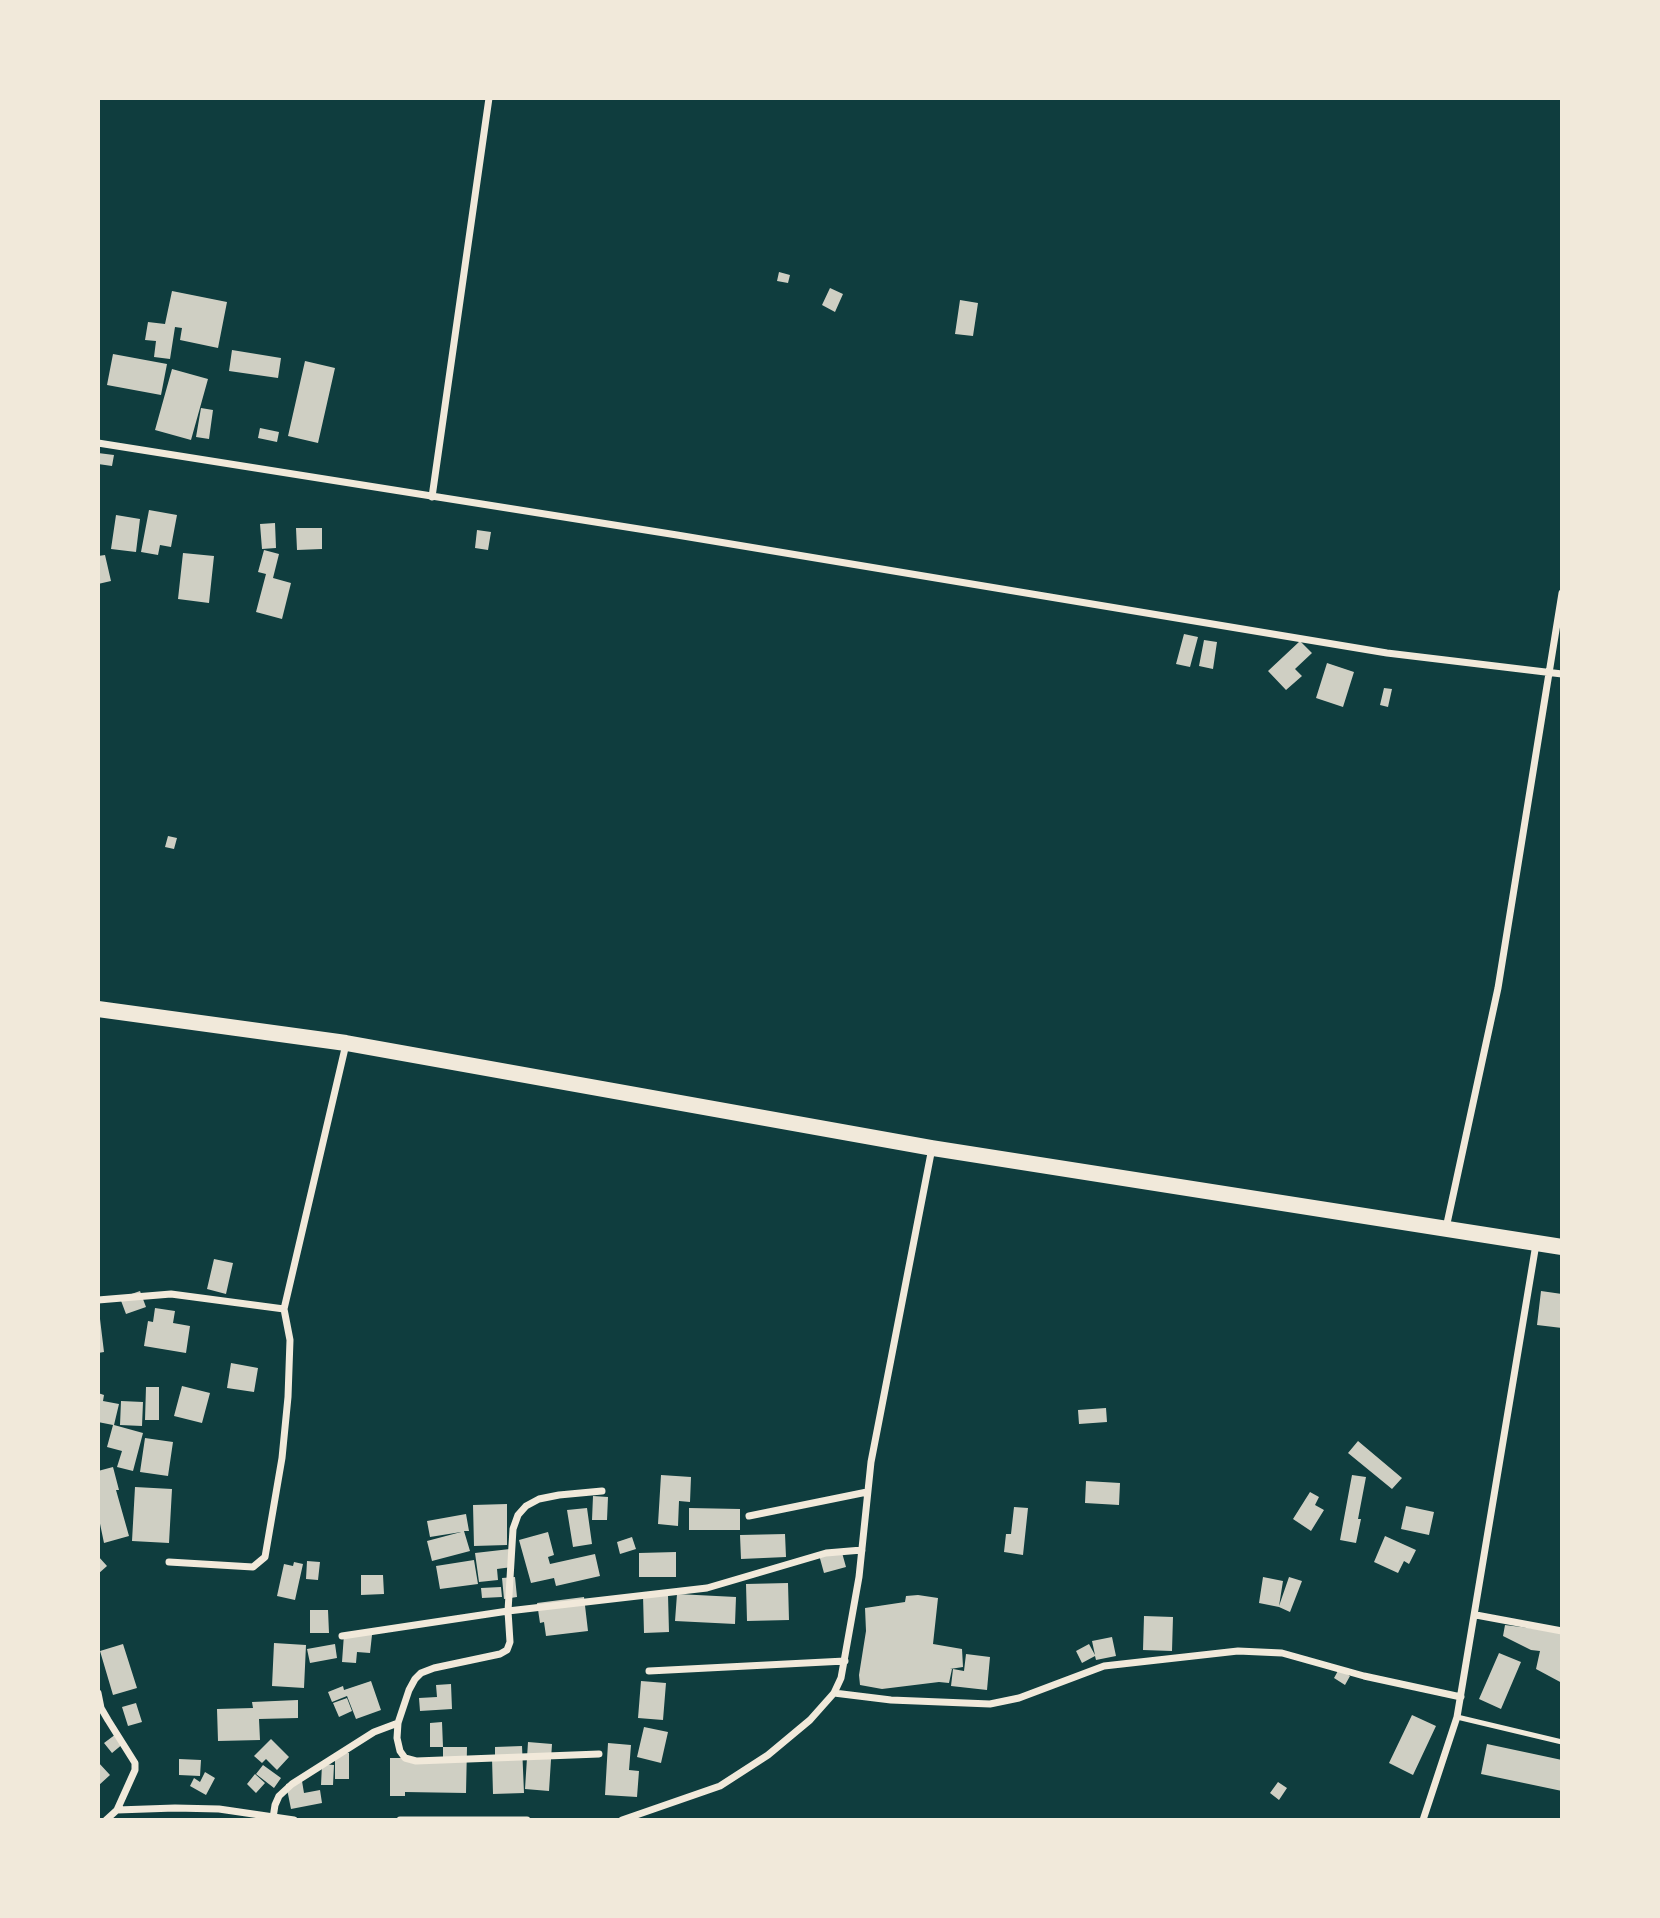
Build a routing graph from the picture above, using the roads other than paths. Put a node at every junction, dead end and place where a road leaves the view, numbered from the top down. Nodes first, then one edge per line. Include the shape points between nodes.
1 (489, 98) edge
2 (98, 443) edge
3 (432, 497) junction
4 (1562, 593) edge
5 (1549, 672) junction
6 (1562, 674) edge
7 (98, 1009) edge
8 (346, 1043) junction
9 (932, 1148) junction
10 (1446, 1228) junction
11 (1536, 1243) junction
12 (1562, 1247) edge
13 (98, 1300) edge
14 (284, 1309) junction
15 (602, 1491) dead end
16 (867, 1492) junction
17 (749, 1516) dead end
18 (862, 1550) junction
19 (169, 1562) dead end
20 (508, 1611) junction
21 (1476, 1615) junction
22 (1562, 1631) edge
23 (342, 1636) dead end
24 (845, 1661) junction
25 (649, 1671) dead end
26 (98, 1693) edge
27 (834, 1693) junction
28 (1461, 1698) junction
29 (1457, 1717) junction
30 (398, 1723) junction
31 (1562, 1742) edge
32 (599, 1754) dead end
33 (117, 1810) junction
34 (273, 1818) junction
35 (106, 1820) edge
36 (294, 1820) edge
37 (400, 1820) edge
38 (527, 1820) edge
39 (622, 1820) edge
40 (1423, 1820) edge

1 - 3 street
2 - 3 street
3 - 5 street via 1387,653
4 - 5 street
5 - 6 street
5 - 10 street via 1498,988
7 - 8 main road
8 - 9 main road
8 - 14 street
9 - 10 main road
9 - 16 street
10 - 11 main road
11 - 12 main road
11 - 21 street
13 - 14 street via 171,1294
14 - 19 street via 290,1340 288,1397 265,1557 253,1567
15 - 20 street via 539,1499 518,1515 513,1529
16 - 17 street
16 - 18 street
18 - 20 street via 826,1553 707,1588
18 - 24 street
20 - 23 street
20 - 30 street via 507,1650 421,1673 409,1690
21 - 22 street
21 - 28 street
24 - 25 street
24 - 27 street
26 - 33 street via 107,1720 135,1763
27 - 28 street via 990,1704 1104,1666 1238,1651 1282,1653
27 - 39 street via 800,1729 720,1786
28 - 29 street
29 - 31 lane
29 - 40 street
30 - 32 street via 400,1751 416,1761
30 - 34 street via 374,1732 292,1784 279,1796
33 - 34 street via 219,1809
33 - 35 street
34 - 36 street
37 - 38 street

